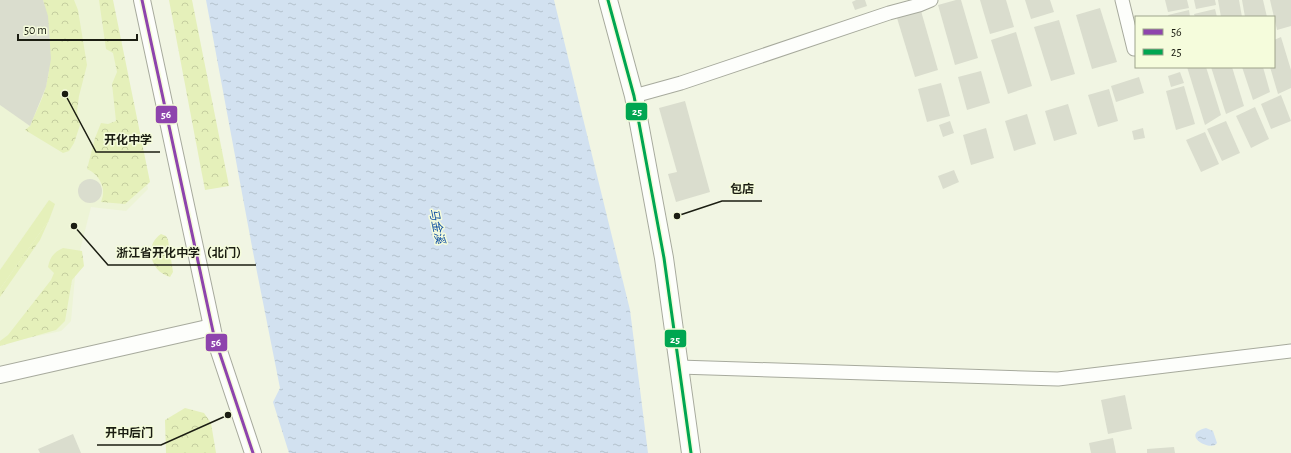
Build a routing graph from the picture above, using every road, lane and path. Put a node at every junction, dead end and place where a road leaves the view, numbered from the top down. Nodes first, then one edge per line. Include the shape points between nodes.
1 (142, 0) edge
2 (608, 0) edge
3 (931, 0) edge
4 (1122, 0) edge
5 (1134, 49) dead end
6 (634, 96) junction
7 (212, 327) junction
8 (1291, 351) edge
9 (679, 367) junction
10 (0, 375) edge
11 (253, 453) edge
12 (691, 453) edge

1 - 7 street
2 - 6 main road
3 - 6 street via 681,83
4 - 5 street
6 - 9 main road via 664,258
7 - 10 street
7 - 11 street
8 - 9 street via 1058,379
9 - 12 main road

